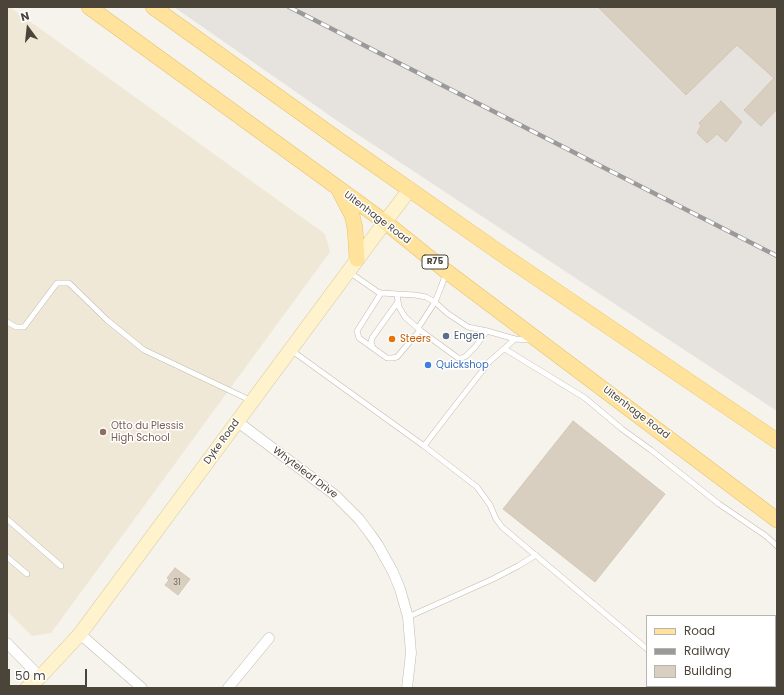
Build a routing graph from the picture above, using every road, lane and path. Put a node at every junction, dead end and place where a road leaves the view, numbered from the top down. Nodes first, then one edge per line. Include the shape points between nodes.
1 (89, 7) edge
2 (153, 7) edge
3 (338, 188) junction
4 (410, 189) junction
5 (385, 222) junction
6 (357, 259) junction
7 (348, 271) junction
8 (446, 271) junction
9 (381, 293) junction
10 (397, 295) junction
11 (435, 302) junction
12 (398, 303) junction
13 (7, 322) edge
14 (419, 329) junction
15 (487, 331) junction
16 (515, 339) junction
17 (539, 340) junction
18 (373, 348) junction
19 (290, 349) junction
20 (505, 349) junction
21 (252, 402) junction
22 (238, 422) junction
23 (777, 441) edge
24 (424, 446) junction
25 (7, 519) edge
26 (777, 520) edge
27 (777, 546) edge
28 (536, 555) junction
29 (7, 557) edge
30 (61, 566) dead end
31 (27, 574) dead end
32 (408, 617) junction
33 (80, 634) junction
34 (269, 638) dead end
35 (7, 643) edge
36 (646, 648) edge
37 (40, 677) junction
38 (27, 688) edge
39 (142, 688) edge
40 (228, 688) edge
41 (408, 688) edge

1 - 3 main road, Uitenhage Road / R75
2 - 4 main road
3 - 5 main road, Uitenhage Road / R75
3 - 6 main road via 352,215
4 - 5 street, Dyke Road
4 - 23 main road
5 - 6 street, Dyke Road
5 - 8 main road, Uitenhage Road / R75
6 - 7 street, Dyke Road
7 - 9 lane
7 - 19 street, Dyke Road
8 - 11 lane
8 - 17 main road, Uitenhage Road / R75
9 - 10 lane
9 - 18 lane via 357,331 360,338
10 - 11 lane via 426,297
10 - 12 lane
11 - 14 lane
11 - 15 lane via 468,327
12 - 14 lane via 405,317
12 - 18 lane via 372,338
13 - 21 lane via 16,327 24,327 57,283 68,283 144,350
14 - 15 lane via 458,358 466,356
14 - 18 lane via 397,357 387,358
15 - 16 lane
16 - 17 lane
16 - 20 lane
17 - 26 main road, Uitenhage Road / R75
19 - 21 street, Dyke Road
19 - 24 lane
20 - 24 lane via 490,361
20 - 27 lane via 585,398 719,504
21 - 22 street, Dyke Road
22 - 32 street, Whyteleaf Drive via 335,495 359,520 378,545 393,572
22 - 33 street, Dyke Road
24 - 28 lane via 477,487 502,527
25 - 30 lane
28 - 32 lane via 493,579
28 - 36 lane
29 - 31 lane
32 - 41 street, Whyteleaf Drive via 411,653
33 - 37 street, Dyke Road
33 - 39 street
34 - 40 street
35 - 37 street
37 - 38 street, Dyke Road

